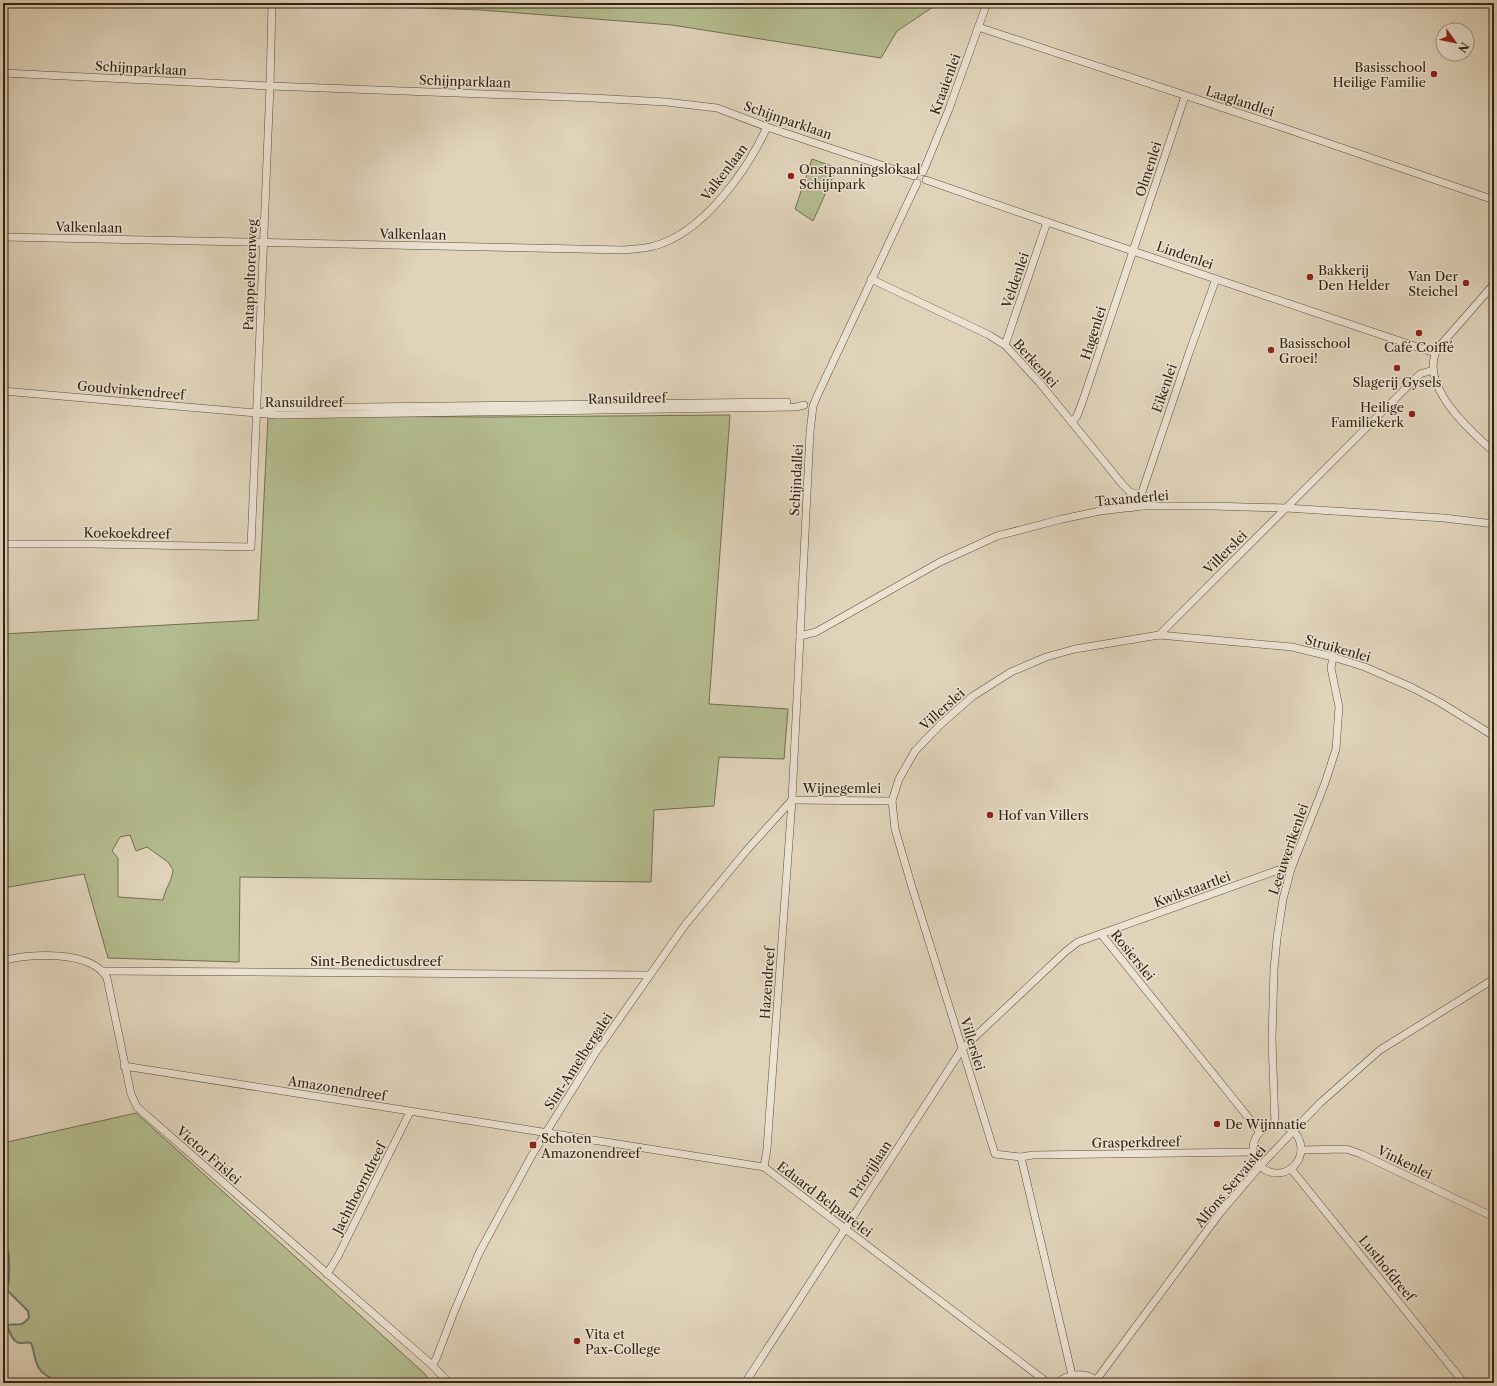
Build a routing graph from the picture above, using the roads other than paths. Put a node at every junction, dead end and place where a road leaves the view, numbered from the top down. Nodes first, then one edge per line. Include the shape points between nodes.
1 (272, 3) edge
2 (987, 3) edge
3 (978, 27) junction
4 (3, 73) edge
5 (270, 86) junction
6 (1185, 96) junction
7 (766, 127) junction
8 (923, 172) junction
9 (914, 176) junction
10 (926, 180) junction
11 (917, 183) junction
12 (1494, 200) edge
13 (1047, 222) junction
14 (3, 236) edge
15 (263, 242) junction
16 (1133, 250) junction
17 (871, 279) junction
18 (1216, 279) junction
19 (1494, 284) edge
20 (1005, 345) junction
21 (1435, 353) junction
22 (1433, 370) junction
23 (3, 391) edge
24 (813, 406) junction
25 (256, 413) junction
26 (1072, 422) junction
27 (1494, 452) edge
28 (1130, 492) junction
29 (1141, 495) junction
30 (1142, 506) junction
31 (1131, 508) junction
32 (1286, 508) junction
33 (1494, 524) edge
34 (3, 544) edge
35 (251, 547) joint
36 (1159, 635) junction
37 (800, 636) junction
38 (1333, 657) junction
39 (1494, 736) edge
40 (792, 800) junction
41 (892, 801) junction
42 (1291, 869) junction
43 (1101, 934) junction
44 (3, 961) edge
45 (103, 970) junction
46 (649, 974) junction
47 (1494, 979) edge
48 (962, 1049) junction
49 (124, 1066) junction
50 (410, 1112) junction
51 (1275, 1125) junction
52 (546, 1132) junction
53 (1260, 1132) junction
54 (1294, 1132) junction
55 (1301, 1150) junction
56 (1253, 1152) junction
57 (1021, 1157) junction
58 (1260, 1166) junction
59 (764, 1167) junction
60 (1291, 1168) junction
61 (1494, 1218) edge
62 (845, 1230) junction
63 (327, 1274) junction
64 (432, 1365) junction
65 (1072, 1375) junction
66 (1097, 1382) edge
67 (449, 1383) edge
68 (745, 1383) edge
69 (1048, 1383) edge
70 (1057, 1383) edge
71 (1464, 1383) edge

1 - 5 street, Patappeltorenweg
2 - 3 street, Kraaienlei
3 - 6 street, Laaglandlei
3 - 8 street, Kraaienlei
4 - 5 street, Schijnparklaan
5 - 7 street, Schijnparklaan via 666,102 716,108
5 - 15 street, Patappeltorenweg
6 - 12 street, Laaglandlei
6 - 16 street, Olmenlei
7 - 9 street, Schijnparklaan
7 - 15 street, Valkenlaan via 758,146 707,214 685,233 654,246 624,250
8 - 9 street
8 - 10 street
9 - 11 street
10 - 11 street via 921,184
10 - 13 street, Lindenlei
11 - 17 street, Schijndallei
13 - 16 street, Lindenlei
13 - 20 street, Veldenlei
14 - 15 street, Valkenlaan
15 - 25 street, Patappeltorenweg
16 - 18 street, Lindenlei
16 - 26 street, Hagenlei via 1083,400
17 - 20 street, Berkenlei via 963,322
17 - 24 street, Schijndallei
18 - 21 street, Lindenlei
18 - 29 street, Eikenlei
19 - 21 street
20 - 26 street, Berkenlei
21 - 22 street
22 - 27 street via 1438,385 1456,415
22 - 32 street, Villerslei via 1420,374
23 - 25 street, Goudvinkendreef
24 - 25 street, Ransuildreef via 278,415
24 - 37 street, Schijndallei
25 - 35 street, Patappeltorenweg
26 - 28 street, Berkenlei
28 - 29 street
28 - 31 street
29 - 30 street, Eikenlei
30 - 31 street, Taxanderlei
30 - 32 street, Taxanderlei
31 - 37 street, Taxanderlei via 1100,511 997,536 940,562 816,632
32 - 33 street, Taxanderlei via 1444,518
32 - 36 street, Villerslei
34 - 35 street, Koekoekdreef
36 - 38 street, Struikenlei via 1284,646
36 - 41 street, Villerslei via 1075,649 1046,657 1011,672 973,696 915,751 899,779
37 - 40 street, Schijndallei
38 - 39 street, Struikenlei via 1365,667 1413,688
38 - 42 street, Leeuwerikenlei via 1331,668 1339,707 1336,749
40 - 41 street, Wijnegemlei
40 - 46 street, Sint-Amelbergalei via 723,878
40 - 59 street, Hazendreef
41 - 48 street, Villerslei via 895,828
42 - 43 street, Kwikstaartlei via 1281,869
42 - 51 street, Leeuwerikenlei via 1283,899 1274,969 1272,1039
43 - 48 street, Rosierslei via 1078,942
43 - 53 street, Rosierslei
44 - 45 street via 23,956 69,957
45 - 46 street, Sint-Benedictusdreef
45 - 49 street, Victor Frislei via 107,978
46 - 52 street, Sint-Amelbergalei
47 - 54 street, Alfons Servaislei via 1380,1050 1320,1102
48 - 57 street, Villerslei via 995,1154
48 - 62 street, Priorijlaan
49 - 50 street, Amazonendreef
49 - 63 street, Victor Frislei via 131,1094 138,1107
50 - 52 street, Amazonendreef
50 - 63 street, Jachthoorndreef
51 - 53 street
51 - 54 street
52 - 59 street, Eduard Belpairelei
52 - 64 street, Sint-Amelbergalei via 479,1253
53 - 56 street via 1255,1140
54 - 55 street via 1299,1139
54 - 58 street, Alfons Servaislei
55 - 60 street via 1299,1160
55 - 61 street, Vinkenlei via 1346,1149 1361,1154
56 - 57 street, Grasperkdreef
56 - 58 street
57 - 65 street
58 - 60 street via 1275,1173
58 - 66 street, Alfons Servaislei via 1220,1213
59 - 62 street, Eduard Belpairelei
60 - 71 street, Lusthofdreef
62 - 68 street, Priorijlaan
62 - 69 street, Eduard Belpairelei
63 - 64 street, Victor Frislei
64 - 67 street, Victor Frislei
65 - 66 street via 1089,1376
65 - 70 street

